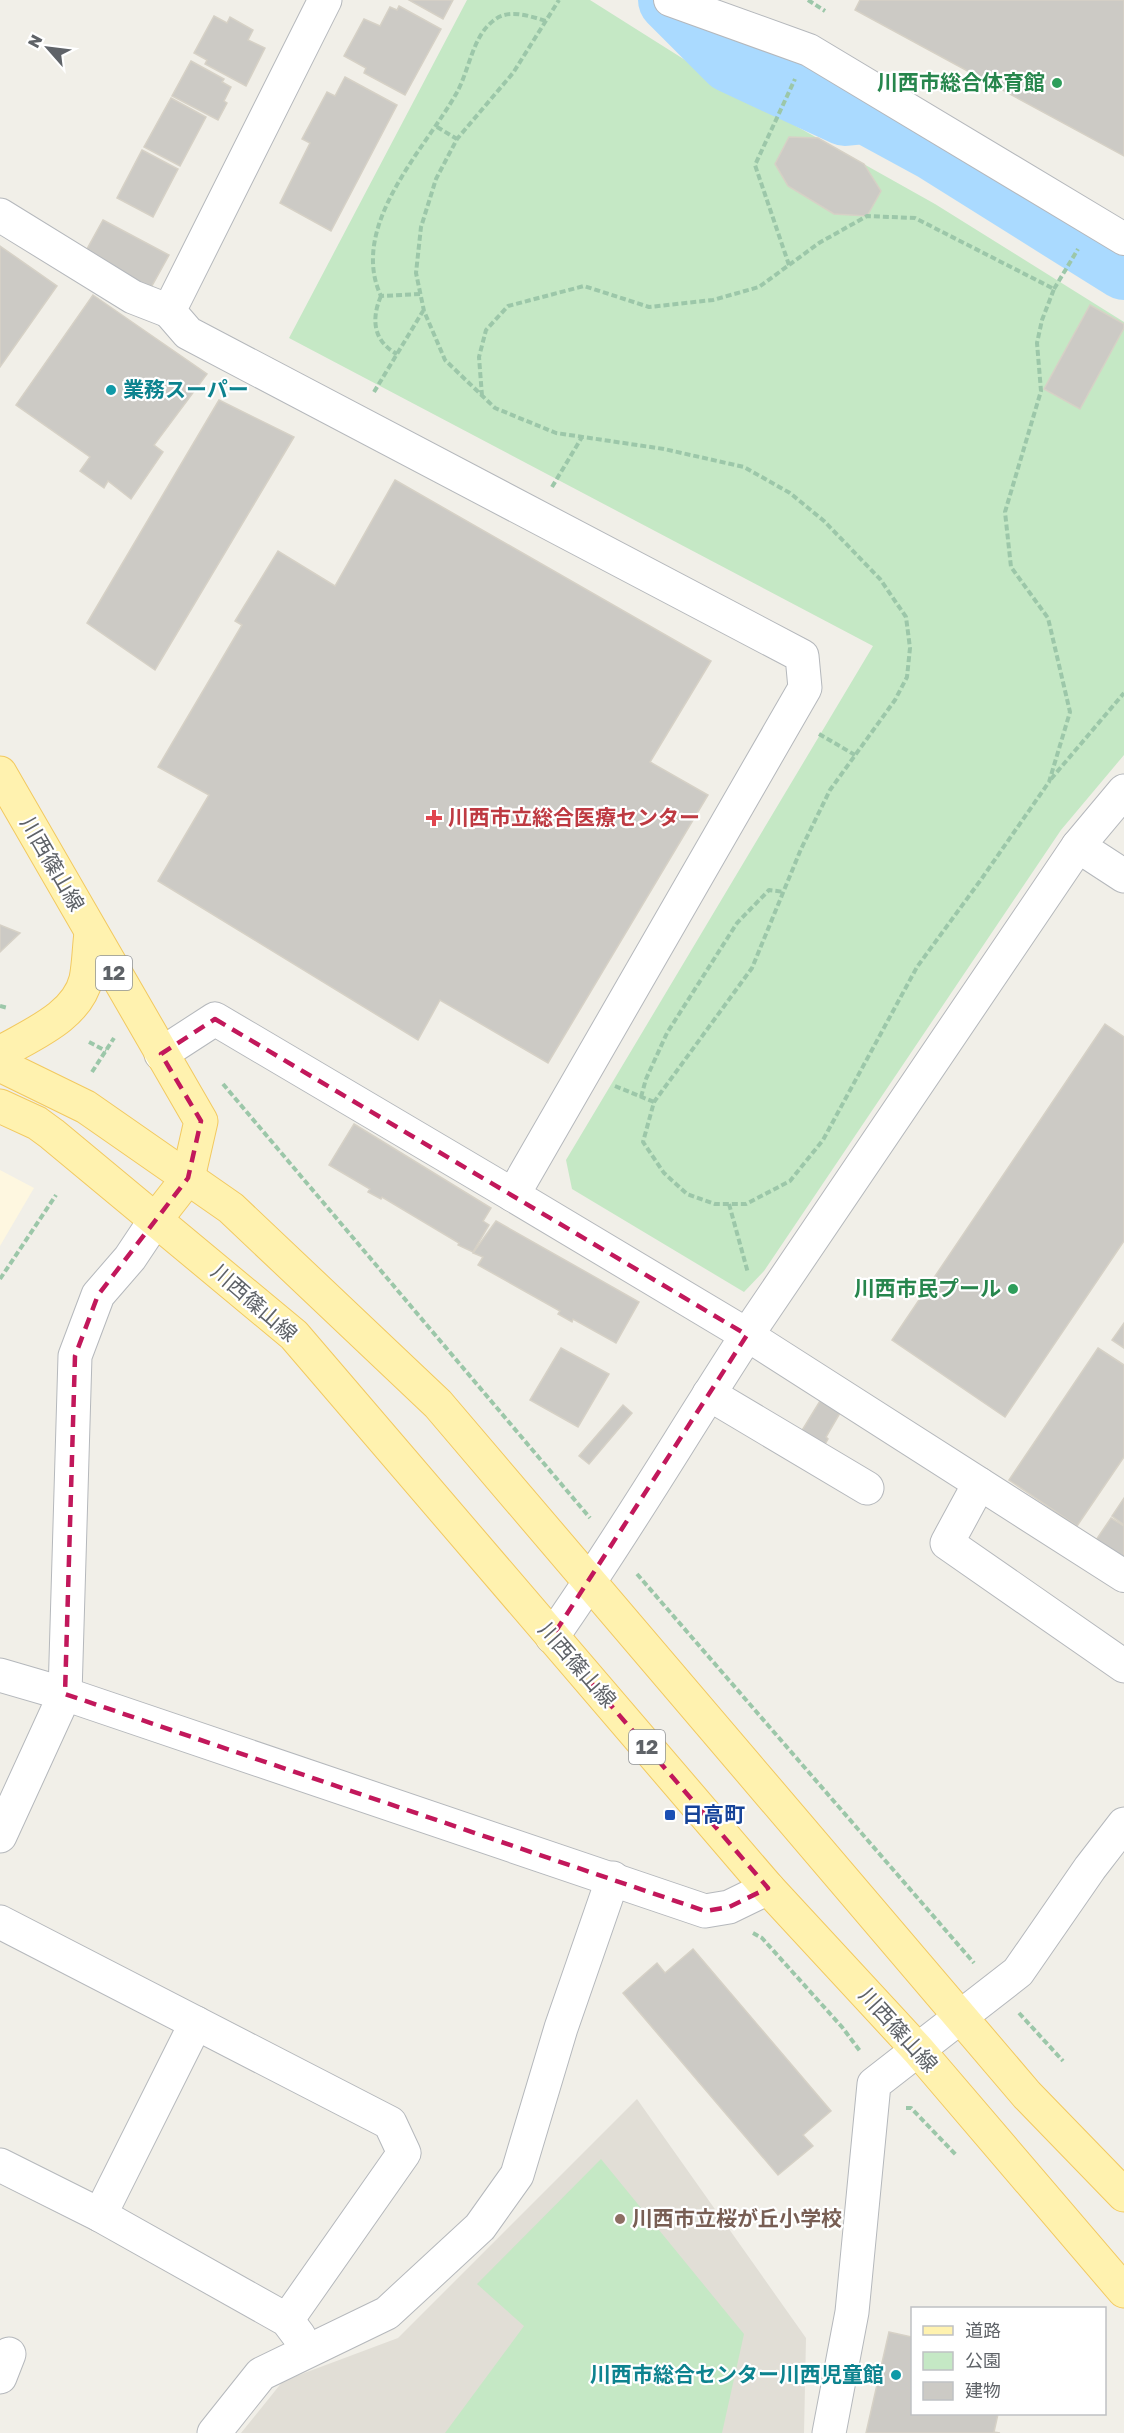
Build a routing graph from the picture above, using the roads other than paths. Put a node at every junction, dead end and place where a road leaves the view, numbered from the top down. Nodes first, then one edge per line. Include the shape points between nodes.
1 (325, 0) edge
2 (685, 5) edge
3 (0, 215) edge
4 (1124, 239) edge
5 (169, 311) junction
6 (0, 773) edge
7 (1124, 792) edge
8 (1078, 846) junction
9 (1124, 876) edge
10 (91, 933) junction
11 (0, 1053) edge
12 (161, 1054) junction
13 (0, 1065) edge
14 (0, 1106) edge
15 (188, 1178) junction
16 (513, 1195) junction
17 (156, 1218) junction
18 (747, 1335) junction
19 (709, 1394) junction
20 (979, 1484) junction
21 (867, 1488) dead end
22 (1124, 1576) edge
23 (591, 1582) junction
24 (552, 1637) junction
25 (1124, 1666) edge
26 (0, 1675) edge
27 (65, 1694) junction
28 (10, 1792) edge
29 (1124, 1824) edge
30 (0, 1836) edge
31 (613, 1878) junction
32 (768, 1888) junction
33 (0, 1922) edge
34 (961, 2016) junction
35 (196, 2023) junction
36 (918, 2050) junction
37 (0, 2165) edge
38 (1124, 2195) edge
39 (100, 2215) junction
40 (1124, 2291) edge
41 (287, 2320) junction
42 (311, 2350) junction
43 (214, 2433) edge
44 (829, 2433) edge

1 - 5 street
2 - 4 street via 808,50
3 - 5 street via 133,297
5 - 16 street via 188,333 802,657 805,688
6 - 10 main road, 川西篠山線 / 12
7 - 8 street
8 - 9 street
8 - 18 street
10 - 11 main road, 12 via 86,980 77,1000 65,1013
10 - 12 main road, 川西篠山線 / 12
12 - 15 main road, 川西篠山線 / 12 via 201,1120
12 - 16 street via 215,1019
13 - 15 main road via 86,1107
14 - 17 main road, 川西篠山線 / 12 via 37,1123
15 - 17 main road, 川西篠山線 / 12
15 - 23 main road via 231,1208 438,1404
16 - 18 street
17 - 24 main road, 川西篠山線 / 12 via 294,1335
17 - 27 street via 130,1258 98,1295 75,1356
18 - 19 street
18 - 20 street
19 - 21 street
19 - 23 street
20 - 22 street
20 - 25 street via 947,1543
23 - 24 street
23 - 34 main road
24 - 32 main road, 川西篠山線 / 12
26 - 27 street
27 - 28 street
27 - 31 street
28 - 30 street
29 - 34 street via 1018,1972
31 - 32 street via 705,1911 729,1906
31 - 42 street via 561,2028 517,2175 480,2227 387,2313
32 - 36 main road, 川西篠山線 / 12
33 - 35 street
34 - 36 street
34 - 38 main road via 1027,2095
35 - 39 street
35 - 41 street via 390,2122 404,2153
36 - 40 main road, 川西篠山線 / 12
36 - 44 street via 874,2084 852,2312
37 - 39 street
39 - 41 street
41 - 42 street
42 - 43 street via 261,2374

